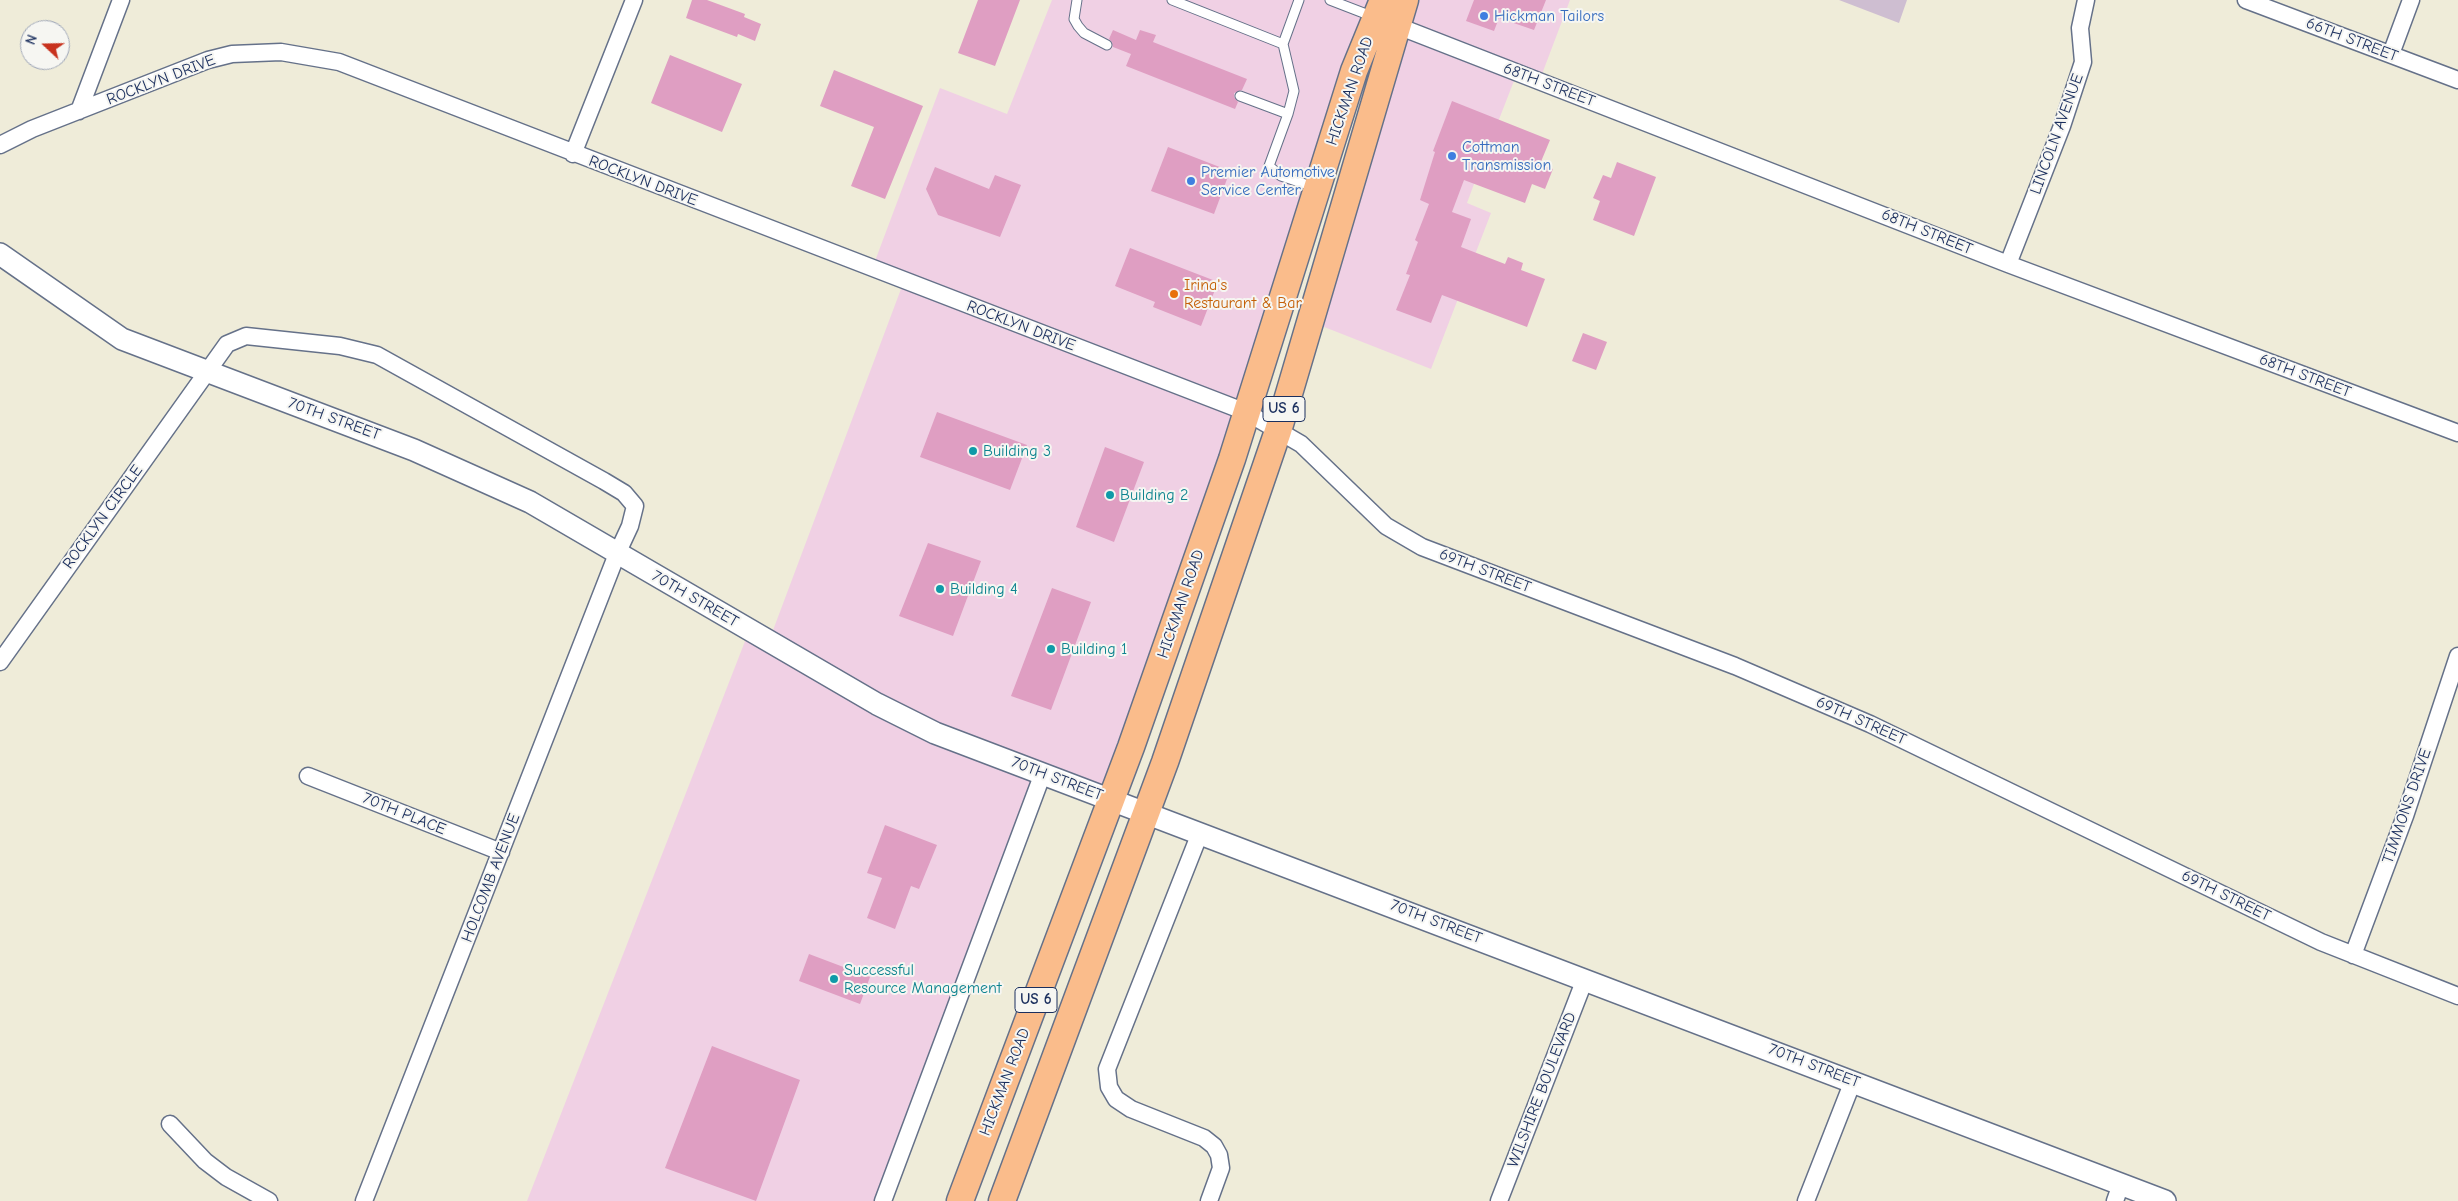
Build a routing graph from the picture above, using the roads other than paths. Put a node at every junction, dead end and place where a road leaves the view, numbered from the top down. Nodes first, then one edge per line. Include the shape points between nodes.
1 (121, 0) edge
2 (634, 0) edge
3 (1077, 0) edge
4 (1172, 0) edge
5 (1299, 0) edge
6 (1330, 0) edge
7 (1405, 0) edge
8 (2086, 0) edge
9 (2246, 0) edge
10 (2411, 0) edge
11 (1385, 15) edge
12 (1283, 44) junction
13 (1107, 45) dead end
14 (2391, 54) junction
15 (2458, 80) edge
16 (1240, 96) dead end
17 (79, 111) junction
18 (1288, 114) junction
19 (0, 145) edge
20 (573, 154) junction
21 (1317, 188) junction
22 (0, 254) edge
23 (2008, 264) junction
24 (207, 373) junction
25 (1246, 412) junction
26 (1278, 431) junction
27 (2458, 433) edge
28 (617, 554) junction
29 (2458, 656) edge
30 (0, 662) edge
31 (1043, 774) junction
32 (308, 776) dead end
33 (1111, 799) junction
34 (1146, 812) junction
35 (1200, 833) junction
36 (501, 852) junction
37 (2353, 955) junction
38 (1585, 979) junction
39 (2458, 996) edge
40 (1853, 1081) junction
41 (170, 1124) dead end
42 (2118, 1193) edge
43 (269, 1201) edge
44 (364, 1201) edge
45 (883, 1201) edge
46 (960, 1201) edge
47 (1002, 1201) edge
48 (1209, 1201) edge
49 (1499, 1201) edge
50 (1806, 1201) edge
51 (2165, 1201) edge

1 - 17 street
2 - 20 street
3 - 13 lane via 1074,19 1078,26 1084,33
4 - 12 lane
5 - 12 lane
6 - 11 lane
7 - 11 main road, HICKMAN ROAD / US 6
8 - 23 street, LINCOLN AVENUE via 2080,28 2083,62 2062,126
9 - 14 street, 66TH STREET
10 - 14 street
11 - 21 main road, HICKMAN ROAD / US 6 via 1354,71
11 - 23 street, 68TH STREET
11 - 26 main road, HICKMAN ROAD / US 6
12 - 18 lane via 1294,91
14 - 15 street, 66TH STREET
16 - 18 lane
17 - 19 street, ROCKLYN DRIVE
17 - 20 street, ROCKLYN DRIVE via 208,60 232,54 281,52 339,62
18 - 21 lane via 1269,166 1281,176
20 - 25 street, ROCKLYN DRIVE
21 - 25 main road, HICKMAN ROAD / US 6
22 - 24 street, 70TH STREET via 122,339
23 - 27 street, 68TH STREET
24 - 28 street, 70TH STREET via 450,465 530,502
24 - 28 street, ROCKLYN CIRCLE via 226,344 246,336 340,346 384,358 624,493 635,506
24 - 30 street, ROCKLYN CIRCLE
25 - 26 street, ROCKLYN DRIVE
25 - 33 main road, HICKMAN ROAD / US 6
26 - 34 main road, HICKMAN ROAD / US 6
26 - 37 street, 69TH STREET via 1301,444 1386,526 1422,547 1735,666 1870,724
28 - 31 street, 70TH STREET via 885,709 935,733
28 - 36 street, HOLCOMB AVENUE
29 - 37 street, TIMMONS DRIVE via 2405,816
31 - 33 street, 70TH STREET
31 - 45 street
32 - 36 street, 70TH PLACE
33 - 34 street, 70TH STREET
33 - 46 main road, HICKMAN ROAD / US 6
34 - 35 street, 70TH STREET
34 - 47 main road, HICKMAN ROAD / US 6
35 - 38 street, 70TH STREET
35 - 48 street via 1108,1069 1109,1087 1116,1099 1131,1109 1204,1138 1214,1146 1220,1168
36 - 44 street, HOLCOMB AVENUE
37 - 39 street, 69TH STREET
38 - 40 street, 70TH STREET
38 - 49 street, WILSHIRE BOULEVARD
40 - 42 street, 70TH STREET
40 - 50 street
41 - 43 street via 205,1161
42 - 51 street, 70TH STREET

